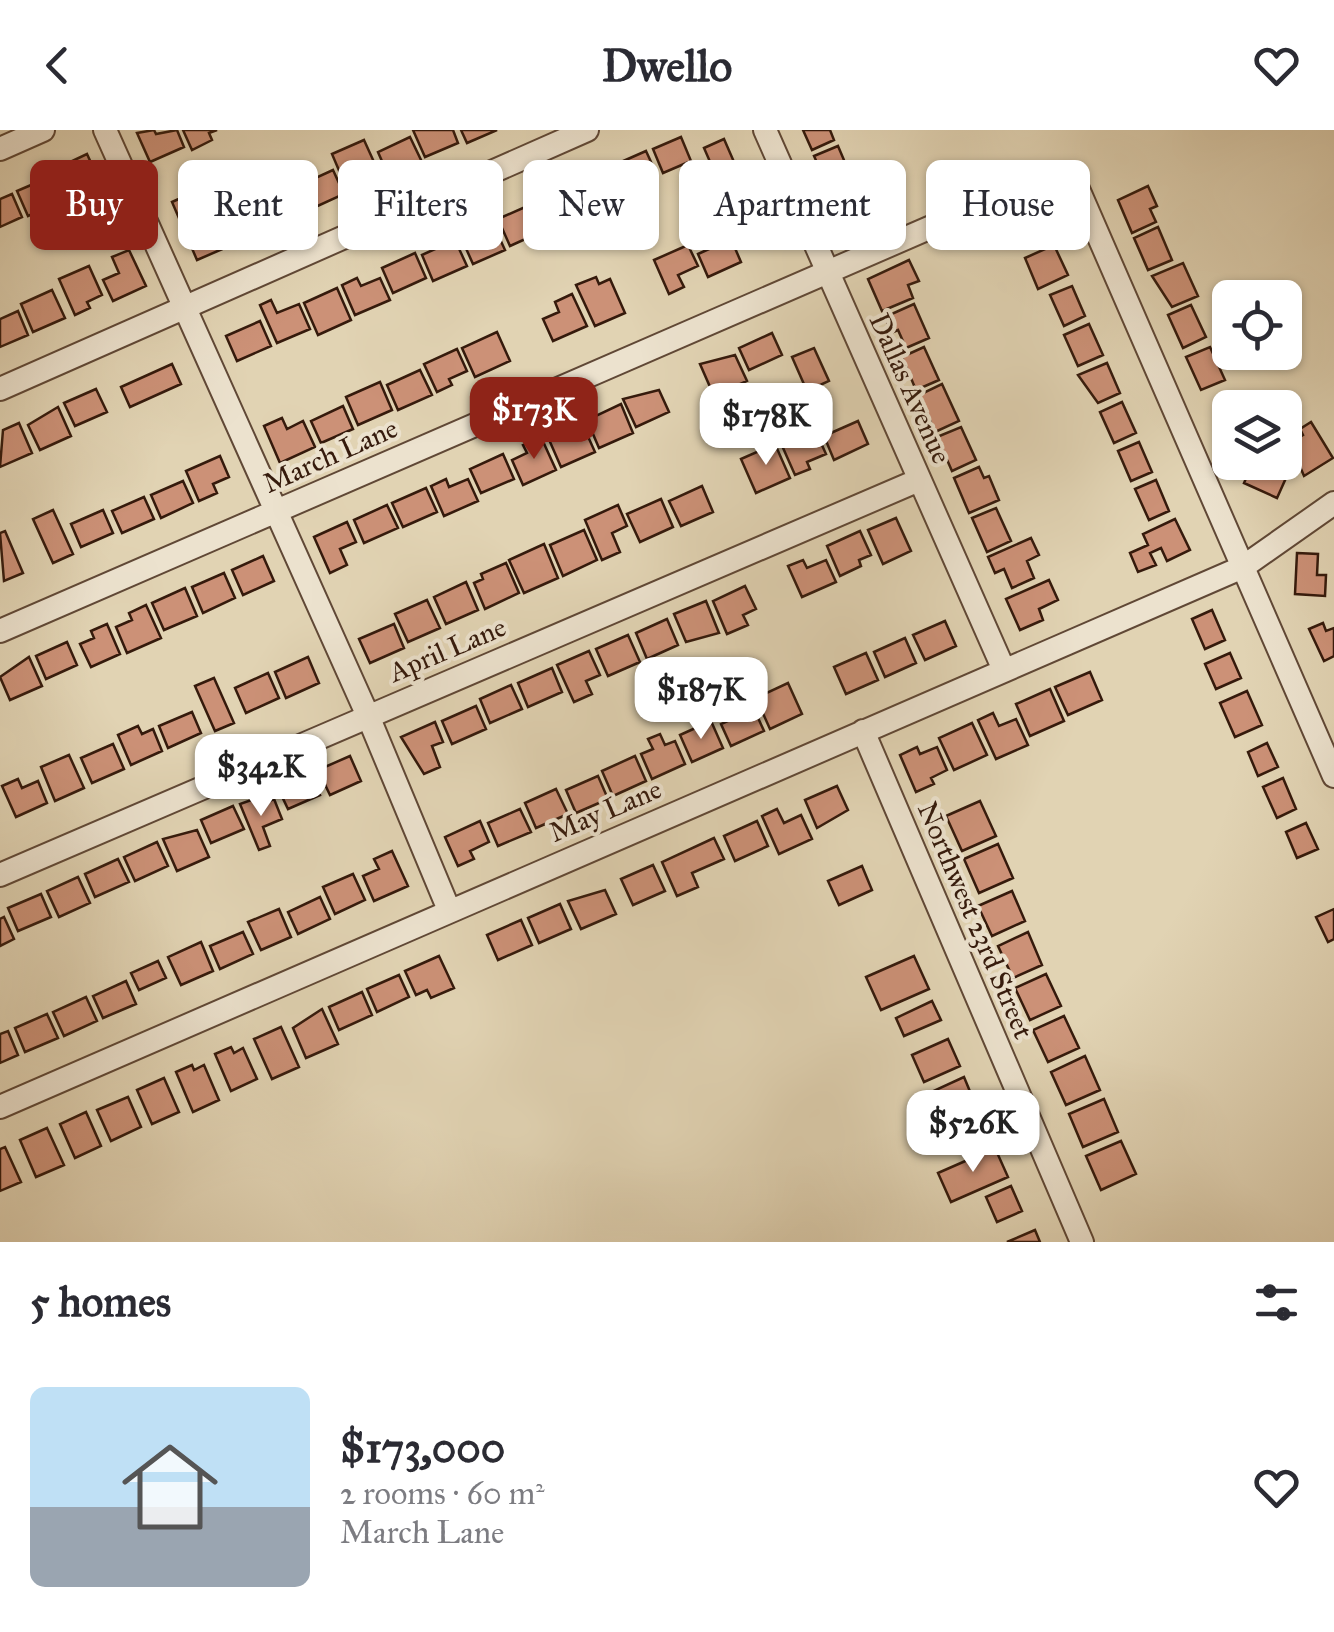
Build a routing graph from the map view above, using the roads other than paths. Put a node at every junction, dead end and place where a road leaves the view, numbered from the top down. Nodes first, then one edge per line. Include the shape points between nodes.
1 (43, 130) edge
2 (105, 130) edge
3 (586, 130) edge
4 (764, 130) edge
5 (0, 149) edge
6 (1090, 216) edge
7 (926, 228) edge
8 (827, 272) junction
9 (186, 308) junction
10 (0, 390) edge
11 (919, 480) junction
12 (1334, 503) edge
13 (276, 511) junction
14 (1243, 567) junction
15 (0, 632) edge
16 (1004, 670) junction
17 (368, 716) junction
18 (863, 732) junction
19 (1334, 776) edge
20 (0, 875) edge
21 (449, 910) junction
22 (0, 1107) edge
23 (1082, 1242) edge

1 - 5 street
2 - 9 street
3 - 9 street
4 - 8 street, Dallas Avenue
6 - 14 street
7 - 8 street, March Lane
8 - 11 street, Dallas Avenue
8 - 13 street, March Lane
9 - 10 street
9 - 13 street
11 - 16 street, Dallas Avenue
11 - 17 street, April Lane
12 - 14 street, May Lane
13 - 15 street, March Lane
13 - 17 street
14 - 16 street, May Lane
14 - 19 street
16 - 18 street, May Lane
17 - 20 street, April Lane
17 - 21 street
18 - 21 street, May Lane
18 - 23 street, Northwest 23rd Street
21 - 22 street, May Lane

